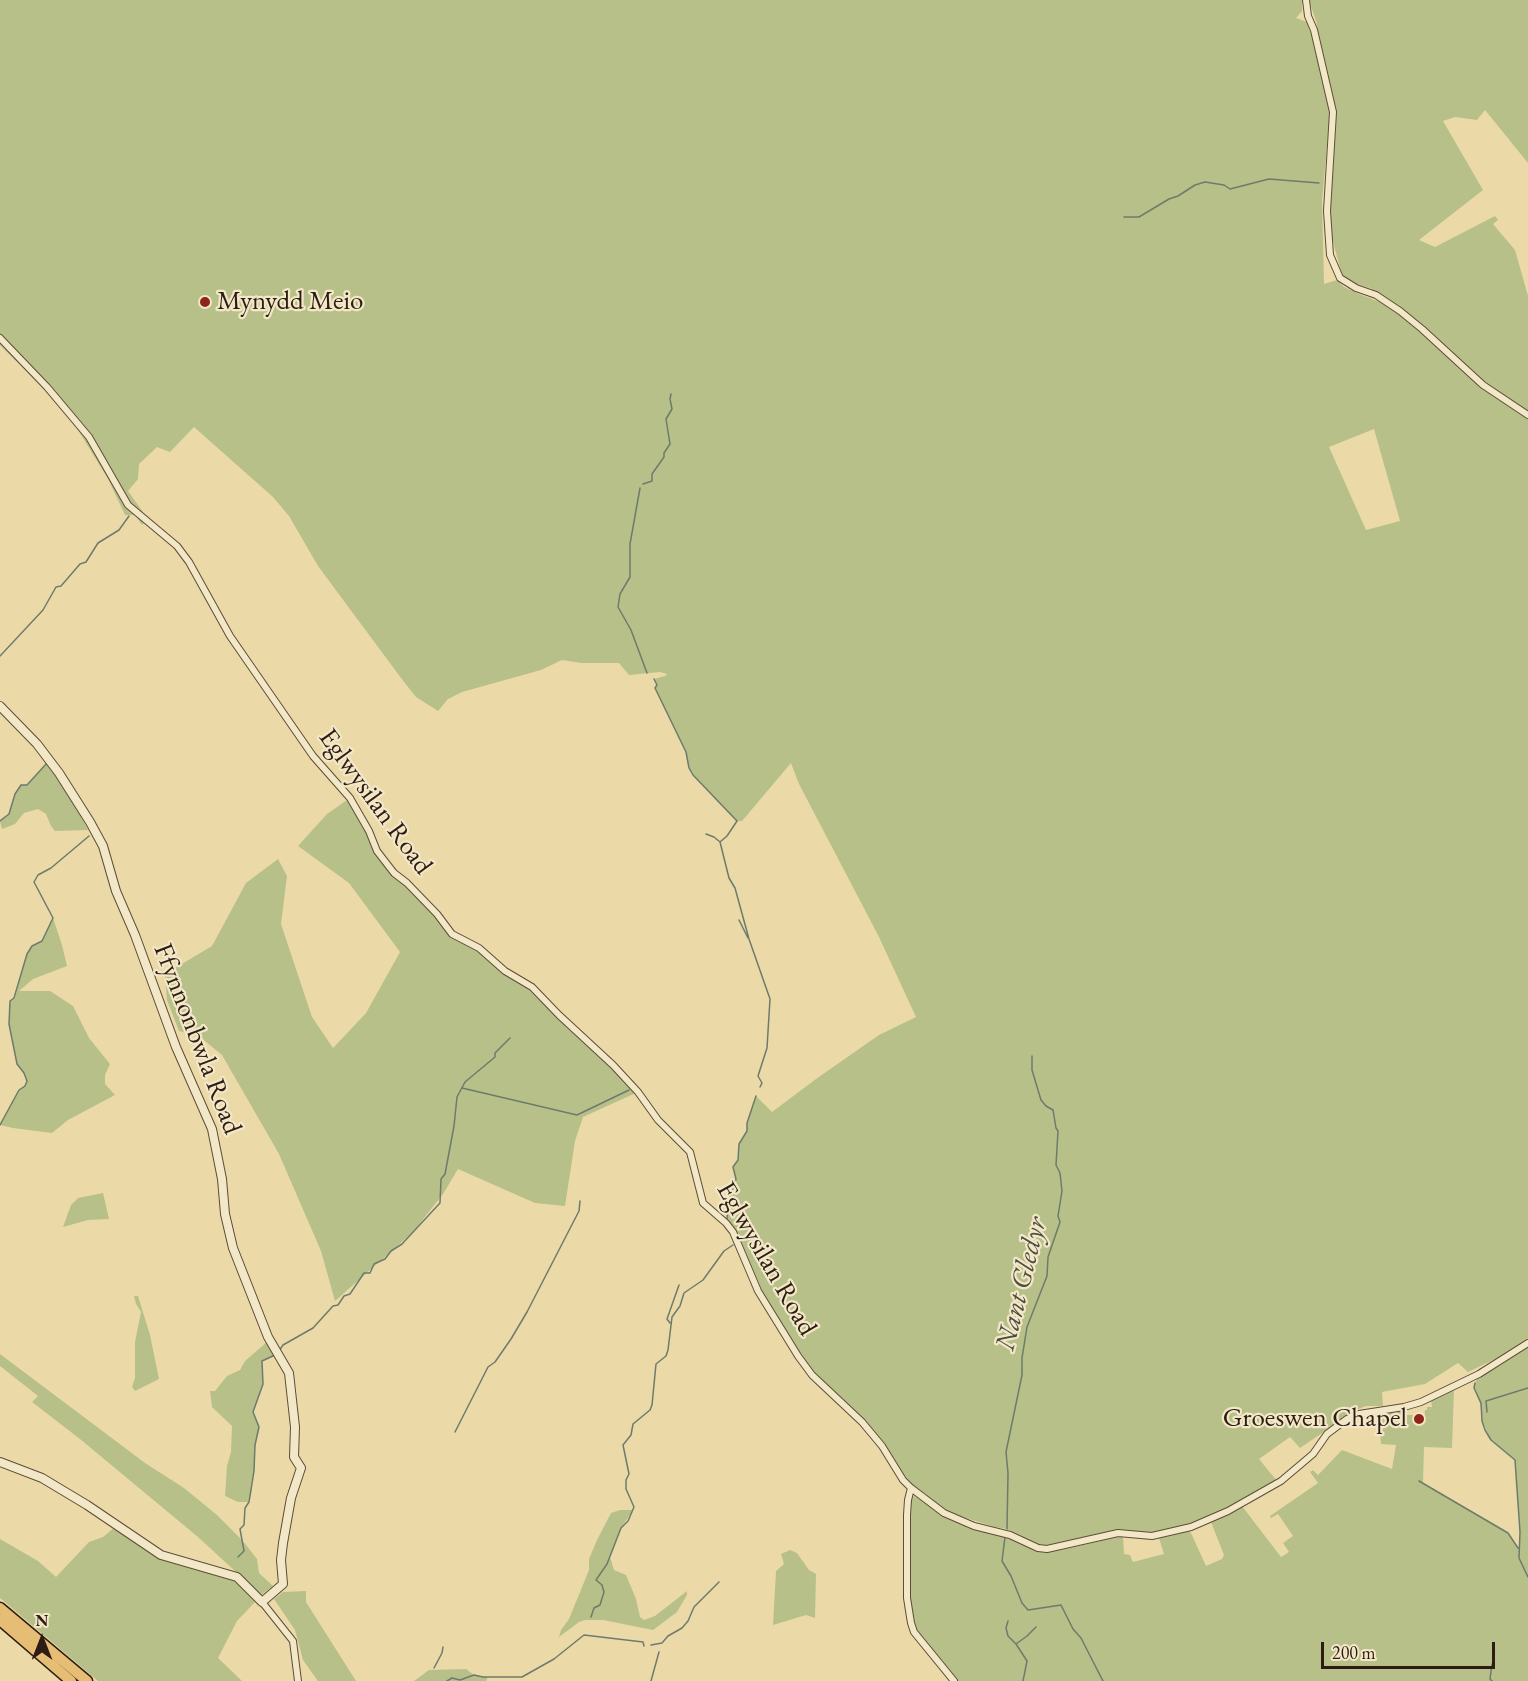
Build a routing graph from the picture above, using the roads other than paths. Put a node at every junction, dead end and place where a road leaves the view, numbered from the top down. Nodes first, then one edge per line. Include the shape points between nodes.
1 (1306, 0) edge
2 (0, 338) edge
3 (1528, 414) edge
4 (0, 706) edge
5 (1528, 1343) edge
6 (0, 1462) edge
7 (911, 1488) junction
8 (262, 1602) junction
9 (0, 1608) edge
10 (0, 1620) edge
11 (70, 1681) edge
12 (87, 1681) edge
13 (298, 1681) edge
14 (954, 1681) edge

1 - 3 street via 1333,112 1327,211 1330,255 1340,278 1400,311 1483,385
2 - 7 street, Eglwysilan Road via 89,437 128,505 177,546 189,562 230,636 313,756 350,798 377,850 394,873 452,934 479,948 505,971 532,987 613,1065 690,1152 704,1203 733,1232 758,1291 798,1356 812,1375 862,1422
4 - 8 street, Ffynnonbwla Road via 59,773 103,846 116,891 176,1047 212,1129 228,1228 242,1273 268,1337 289,1374 294,1457 301,1468 283,1543 283,1584
5 - 7 street, Eglwysilan Road via 1479,1374 1421,1402 1347,1419 1281,1482 1228,1511 1167,1534 1118,1533 1057,1548 1038,1548 959,1520
6 - 8 street via 42,1478 161,1555 237,1577
7 - 14 street via 907,1515 907,1598 911,1623
8 - 13 street via 293,1641
9 - 12 highway
10 - 11 highway

